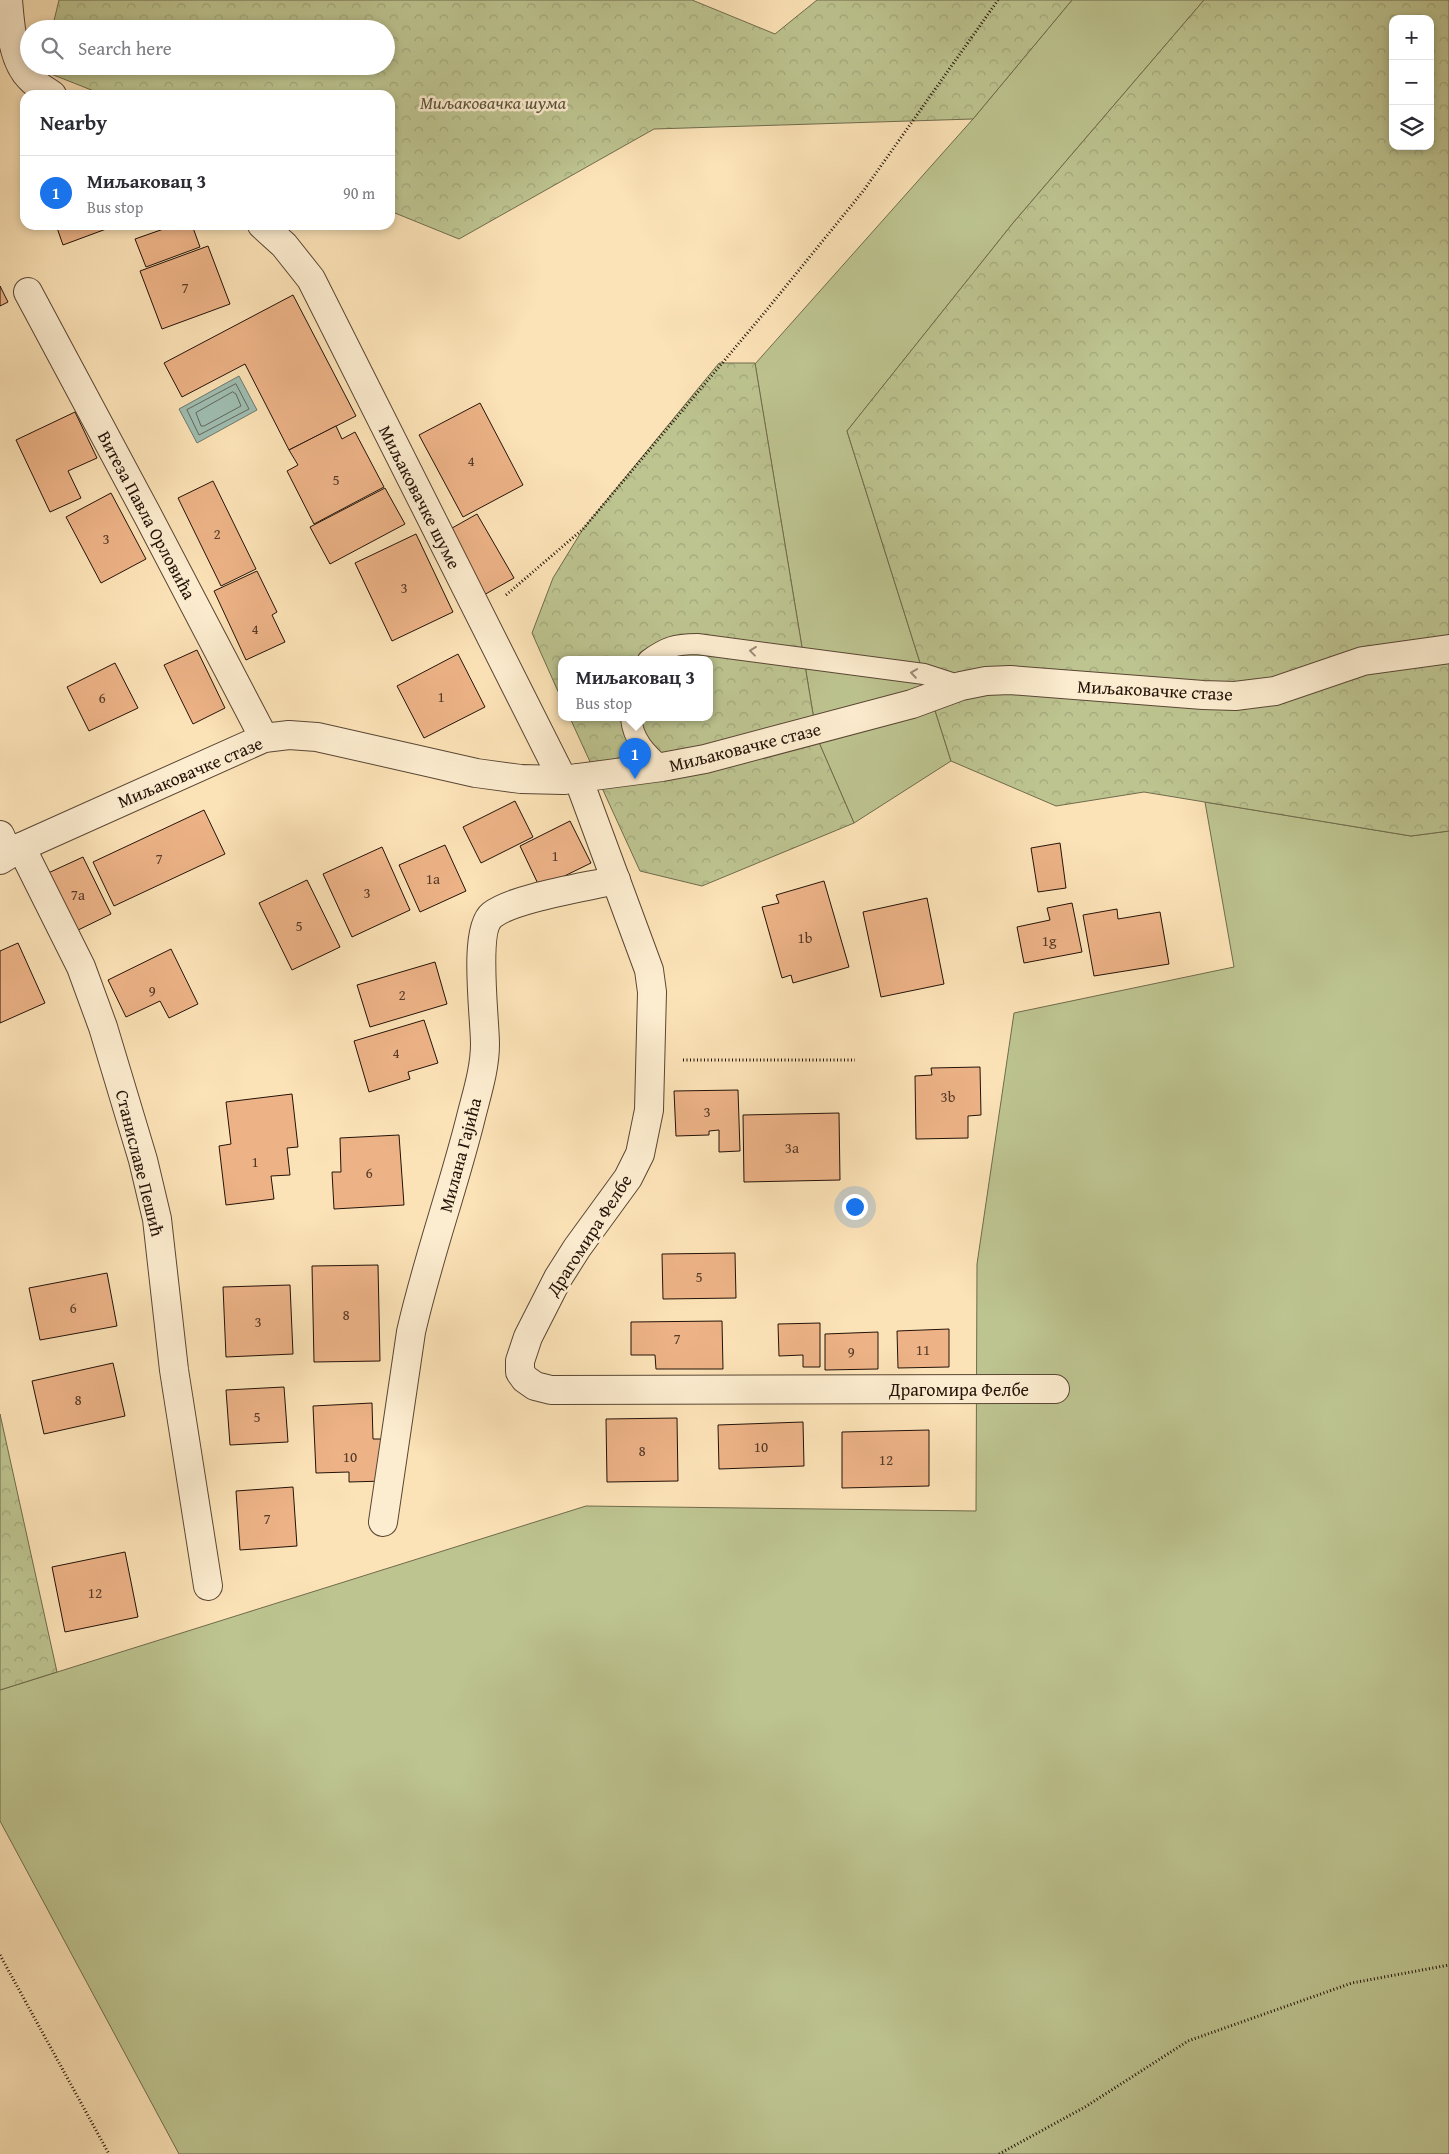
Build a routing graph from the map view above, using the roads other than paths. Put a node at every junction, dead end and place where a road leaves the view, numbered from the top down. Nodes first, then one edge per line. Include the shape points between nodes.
1 (8, 0) edge
2 (20, 62) edge
3 (27, 75) edge
4 (45, 90) edge
5 (268, 230) edge
6 (28, 292) dead end
7 (1449, 649) edge
8 (654, 656) edge
9 (961, 686) junction
10 (632, 721) edge
11 (264, 738) junction
12 (662, 767) junction
13 (570, 779) junction
14 (7, 849) edge
15 (616, 880) junction
16 (1054, 1389) dead end
17 (383, 1522) dead end
18 (208, 1586) dead end

1 - 2 street via 11,29
3 - 4 street
5 - 13 street, Миљаковачке шуме via 284,245 311,280 481,617
6 - 11 street, Витеза Павла Орловића
7 - 9 street, Миљаковачке стазе via 1362,661 1275,691 1235,696 1010,680
9 -> 8 lane via 924,674 697,644 665,648
9 - 12 street, Миљаковачке стазе via 912,704 836,725
10 - 12 lane via 636,740
11 - 13 street, Миљаковачке стазе via 289,735 317,737 476,773 513,778
11 - 14 street, Миљаковачке стазе
12 - 13 street, Миљаковачке стазе
13 - 15 street, Драгомира Фелбе
14 - 18 street, Станиславе Пешић via 81,967 104,1027 143,1160 157,1219 174,1370
15 - 16 street, Драгомира Фелбе via 649,970 652,992 649,1110 640,1154 628,1178 577,1248 543,1306 520,1360 520,1372 525,1379 535,1386 552,1390
15 - 17 street, Милана Гајића via 522,902 491,915 482,932 483,1067 455,1180 411,1332

